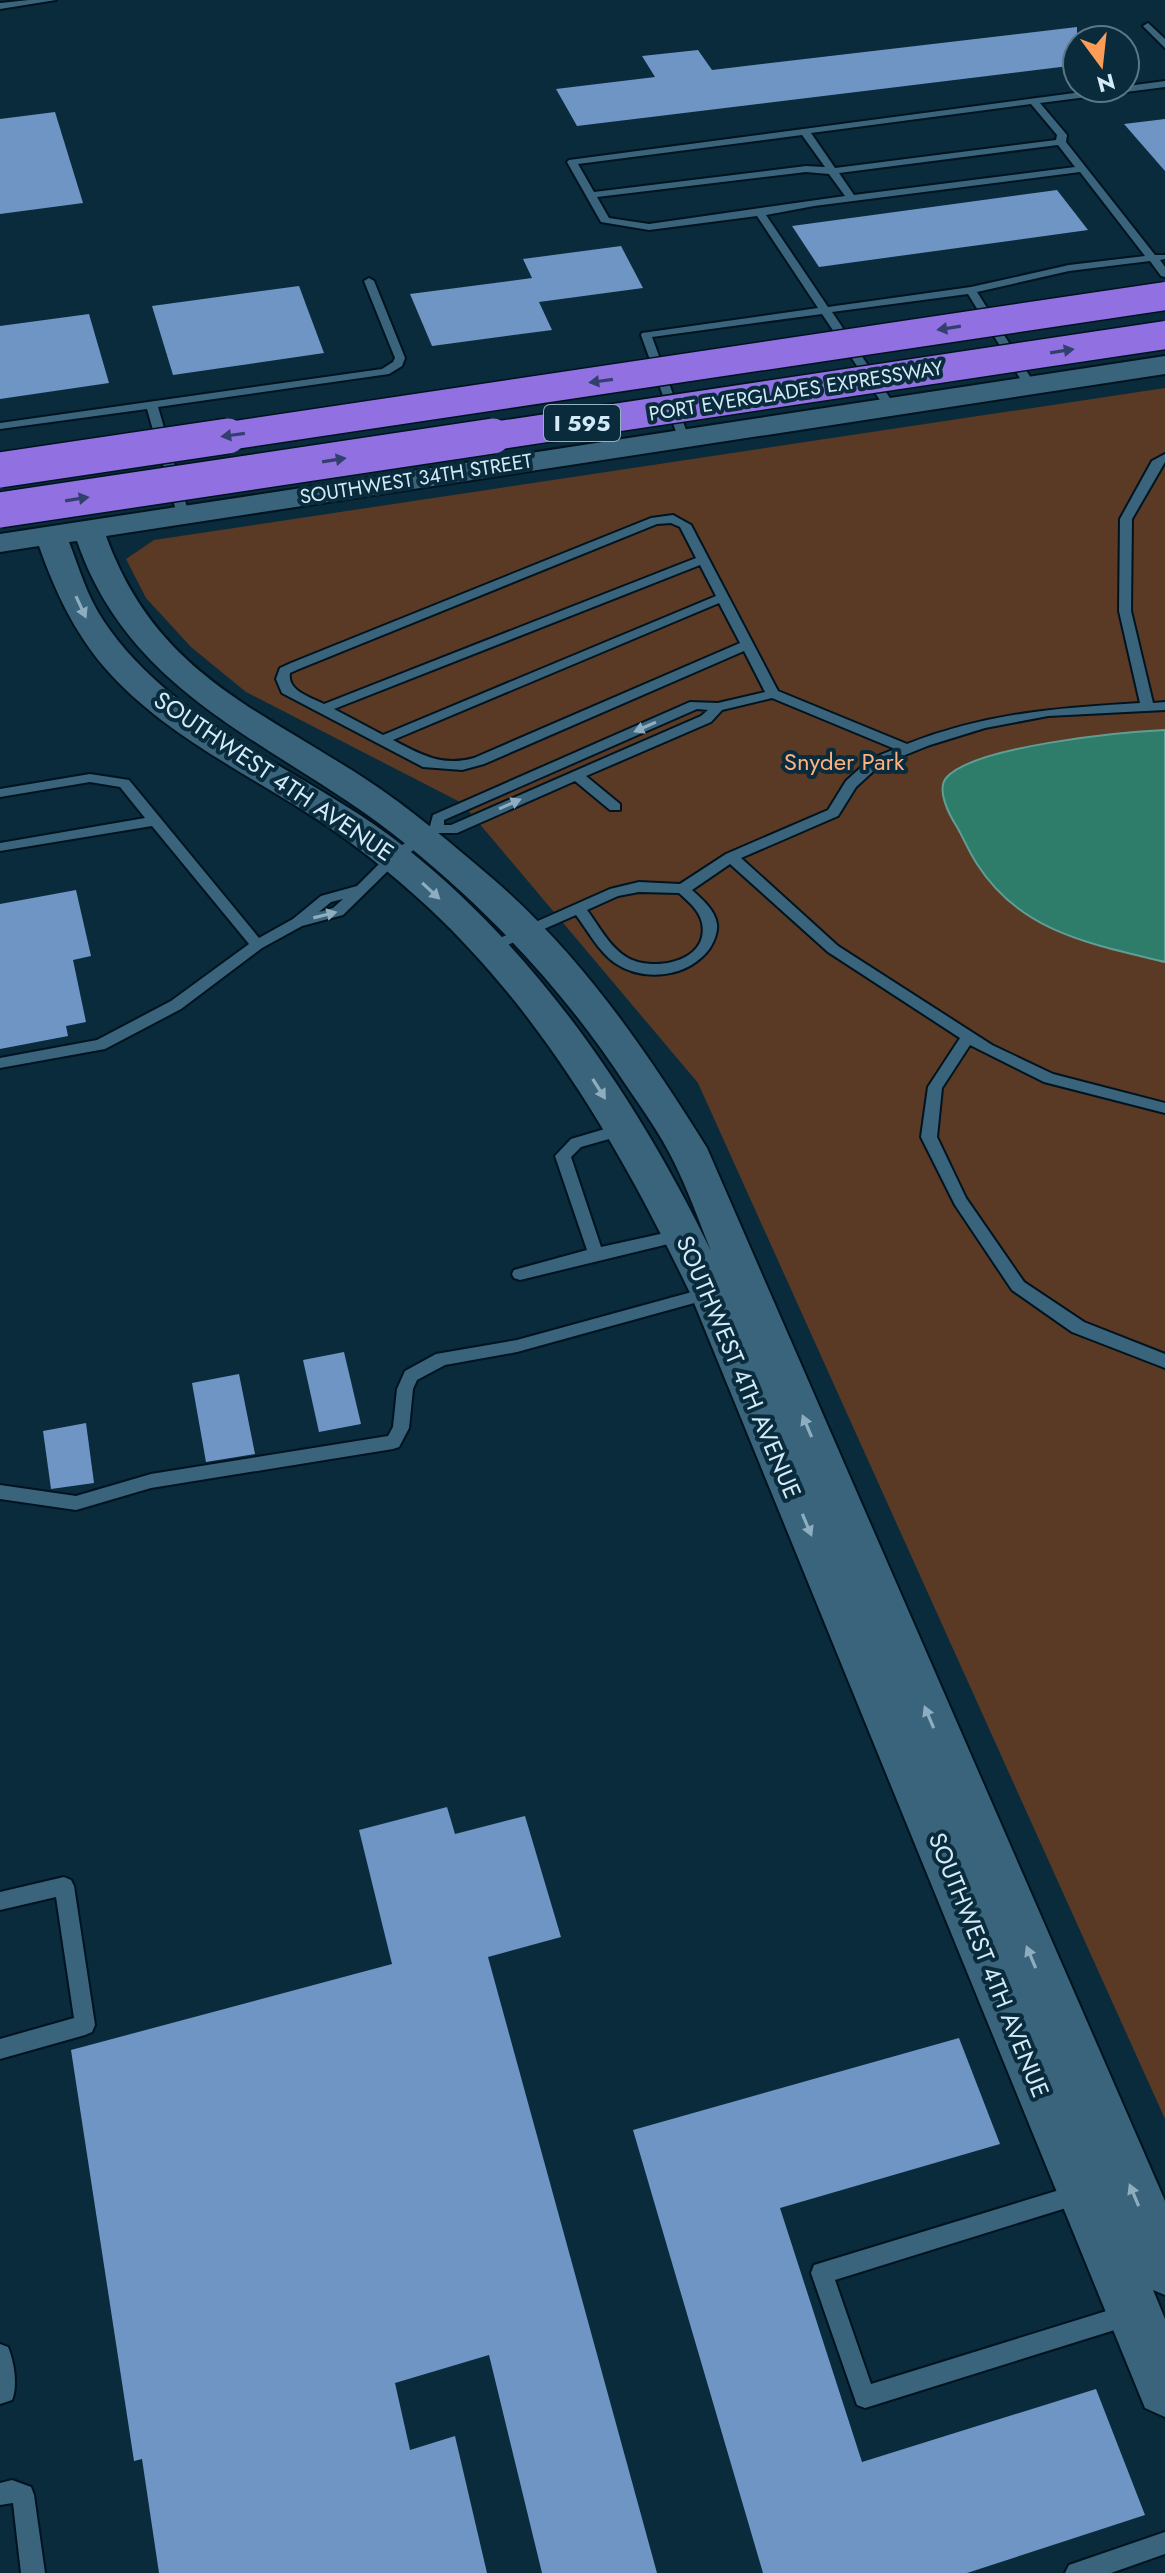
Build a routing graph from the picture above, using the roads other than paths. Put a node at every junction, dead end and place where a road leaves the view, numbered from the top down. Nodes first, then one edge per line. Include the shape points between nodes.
1 (52, 0) edge
2 (0, 6) edge
3 (1148, 26) dead end
4 (1165, 45) edge
5 (1165, 84) edge
6 (1033, 101) junction
7 (804, 131) junction
8 (1061, 142) junction
9 (1080, 169) junction
10 (832, 171) junction
11 (591, 195) junction
12 (852, 199) junction
13 (760, 213) junction
14 (1165, 257) edge
15 (1152, 259) junction
16 (1165, 274) edge
17 (369, 281) dead end
18 (971, 290) junction
19 (1165, 296) edge
20 (825, 310) junction
21 (1165, 335) edge
22 (1165, 365) edge
23 (1030, 386) junction
24 (151, 404) junction
25 (890, 407) junction
26 (0, 426) edge
27 (161, 438) junction
28 (683, 438) junction
29 (1165, 457) edge
30 (0, 461) edge
31 (0, 470) edge
32 (0, 510) edge
33 (183, 514) junction
34 (70, 532) junction
35 (0, 543) edge
36 (703, 559) junction
37 (723, 597) junction
38 (747, 645) junction
39 (773, 694) junction
40 (1147, 706) junction
41 (1165, 706) edge
42 (718, 707) junction
43 (323, 709) junction
44 (383, 740) junction
45 (907, 749) junction
46 (576, 775) junction
47 (0, 793) edge
48 (615, 807) dead end
49 (153, 821) junction
50 (417, 841) junction
51 (0, 847) edge
52 (731, 857) junction
53 (683, 889) junction
54 (578, 908) junction
55 (507, 940) junction
56 (257, 945) junction
57 (968, 1037) junction
58 (0, 1063) edge
59 (1165, 1108) edge
60 (625, 1129) junction
61 (683, 1235) junction
62 (596, 1254) junction
63 (520, 1274) dead end
64 (711, 1293) junction
65 (1165, 1361) edge
66 (0, 1492) edge
67 (0, 1901) edge
68 (0, 2049) edge
69 (1083, 2193) junction
70 (1165, 2267) edge
71 (1134, 2313) junction
72 (0, 2355) edge
73 (1165, 2388) edge
74 (0, 2393) edge
75 (0, 2494) edge
76 (1165, 2543) edge
77 (33, 2573) edge
78 (1077, 2573) edge

1 - 2 lane
3 - 4 lane
5 - 6 lane
6 - 7 lane
6 - 8 lane via 1062,135
7 - 10 lane
7 - 11 lane via 572,162
8 - 9 lane
8 - 10 lane
9 - 12 lane
9 - 15 lane
10 - 11 lane via 806,169
10 - 12 lane
11 - 13 lane via 605,220 649,227
12 - 13 lane
13 - 20 lane
14 - 15 lane
15 - 16 lane
15 - 18 lane via 1069,268
17 - 24 lane via 400,358 385,372
18 - 20 lane
18 - 23 lane
19 -> 31 highway, PORT EVERGLADES EXPRESSWAY / I 595, bridge
20 - 25 lane
20 - 28 lane via 646,335
32 -> 21 highway, PORT EVERGLADES EXPRESSWAY / I 595, bridge
22 - 23 street, SOUTHWEST 34TH STREET
23 - 25 street, SOUTHWEST 34TH STREET
24 - 26 lane
24 - 27 lane
25 - 28 street, SOUTHWEST 34TH STREET
27 - 30 lane
27 - 33 lane
28 - 33 street, SOUTHWEST 34TH STREET
29 - 40 lane via 1126,519 1125,611
33 - 34 street, SOUTHWEST 34TH STREET
34 - 35 street, SOUTHWEST 34TH STREET
34 - 50 street, SOUTHWEST 4TH AVENUE via 64,573 87,622 125,669 176,712 337,815
36 - 37 lane
36 - 43 lane
36 - 43 lane via 680,520 655,521 284,671 287,690
37 - 38 lane
37 - 44 lane
38 - 39 lane
38 - 44 lane via 462,766 428,764
39 - 42 lane
39 - 45 lane
40 - 41 lane
40 - 45 lane via 1048,712 983,724
42 - 46 lane via 706,719
42 -> 50 lane via 695,705 438,818
43 - 44 lane
45 - 52 lane via 875,762 851,784 833,813
46 - 48 lane
50 -> 46 lane
47 - 49 lane via 90,778 124,783
49 - 51 lane
49 - 56 lane
50 - 55 street, SOUTHWEST 4TH AVENUE via 485,891
50 - 56 lane via 365,888 326,899
52 - 53 lane
52 - 57 lane via 833,949
53 - 54 lane via 639,887
53 - 54 lane via 707,912 711,934 704,950 686,964 665,969 641,969 621,960
54 - 55 lane
55 -> 60 street, SOUTHWEST 4TH AVENUE via 540,1005
70 -> 55 street, SOUTHWEST 4TH AVENUE via 693,1159 647,1082 546,952
56 - 58 lane via 176,1005 100,1045
57 - 59 lane via 1049,1078
57 - 65 lane via 935,1087 929,1137 960,1201 1018,1286 1078,1327
60 - 61 street, SOUTHWEST 4TH AVENUE
60 - 62 lane via 576,1143 563,1156
61 - 62 lane
61 - 64 street, SOUTHWEST 4TH AVENUE
62 - 63 lane
64 - 66 lane via 517,1346 442,1359 411,1376 401,1428 393,1442 151,1481 76,1503
64 -> 69 street, SOUTHWEST 4TH AVENUE
67 - 68 lane via 64,1886 85,2025
69 - 71 street, SOUTHWEST 4TH AVENUE
69 - 71 lane via 822,2273 865,2397
71 - 73 street, SOUTHWEST 4TH AVENUE
72 - 74 lane
75 - 77 lane via 23,2495
76 - 78 lane

